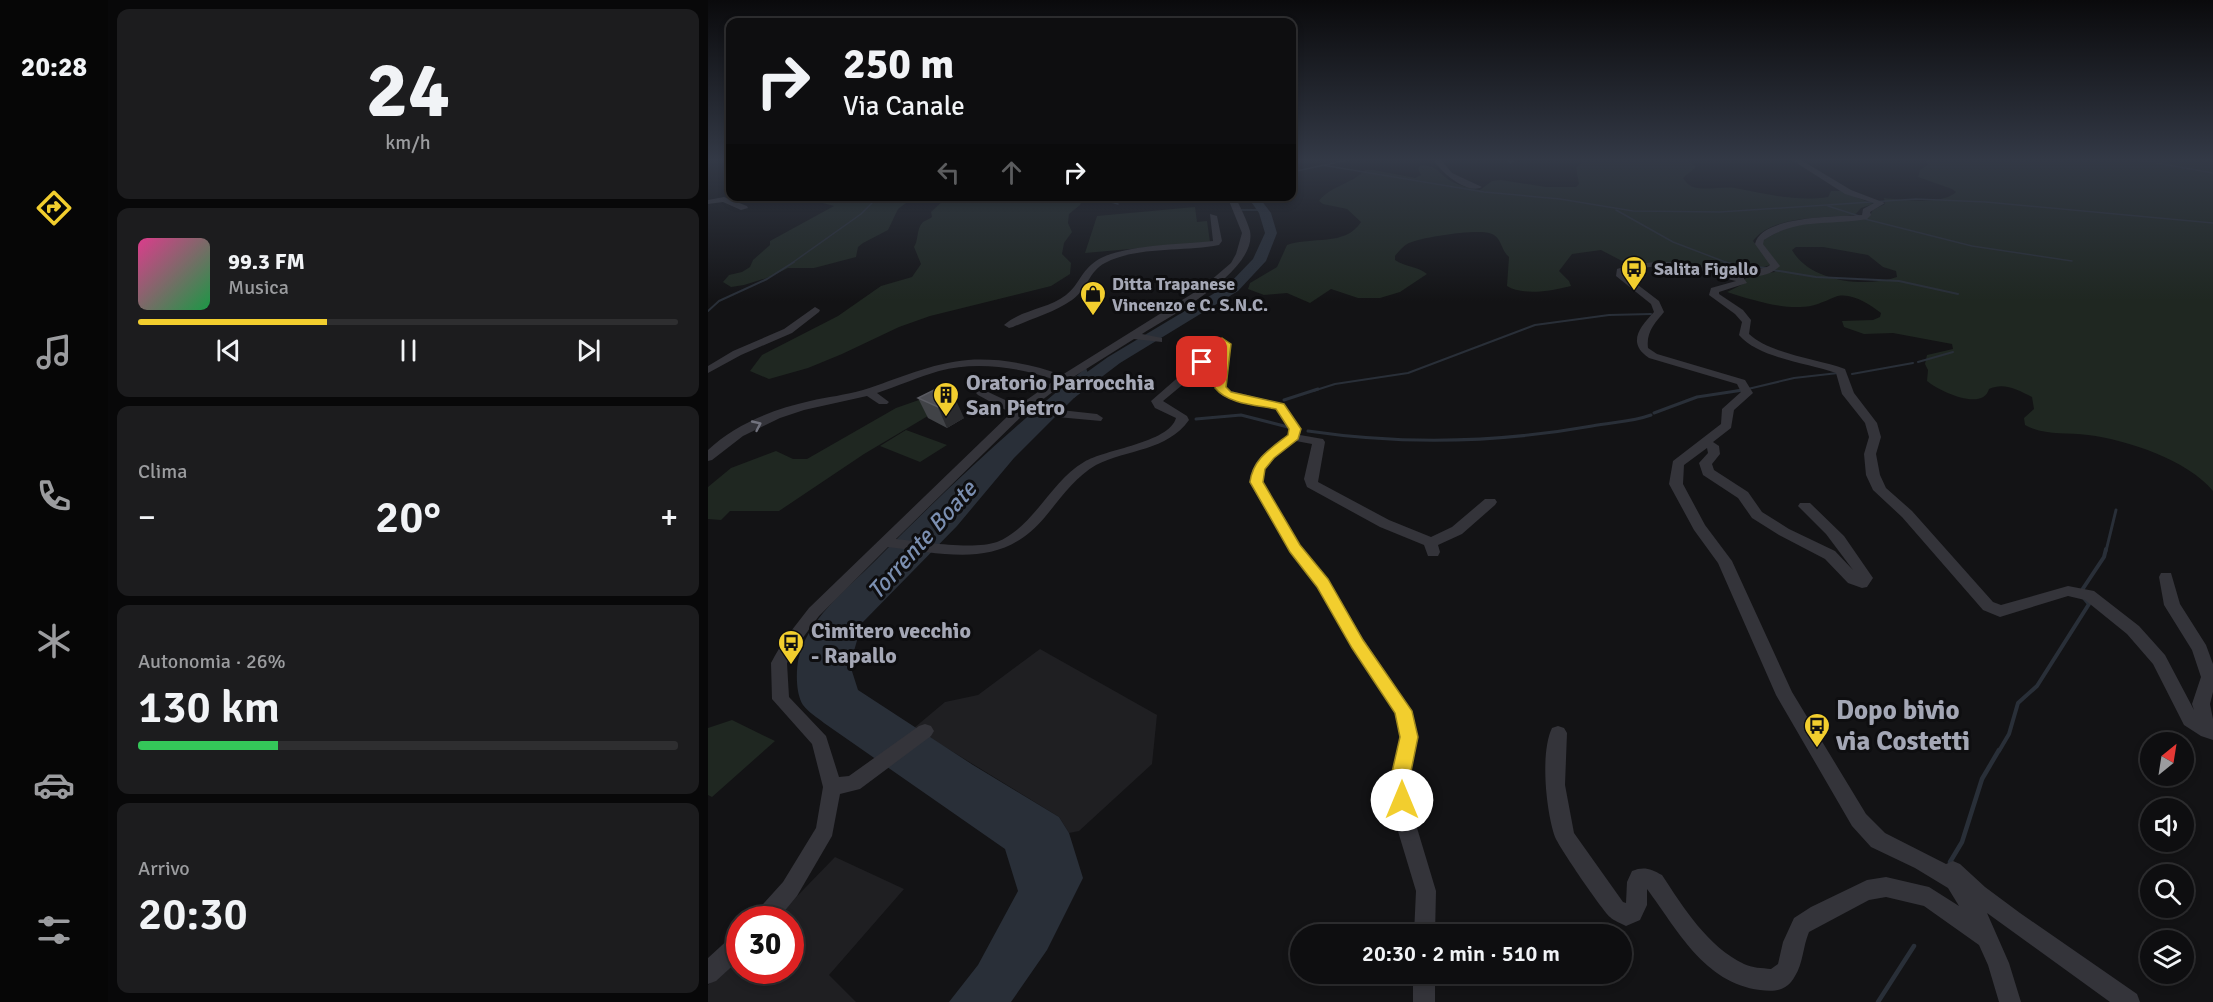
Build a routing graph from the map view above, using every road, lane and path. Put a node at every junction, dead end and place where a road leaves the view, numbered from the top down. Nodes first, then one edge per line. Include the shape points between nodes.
1 (741, 207) edge
2 (1226, 207) edge
3 (1874, 207) edge
4 (744, 208) dead end
5 (1222, 215) junction
6 (1676, 267) junction
7 (815, 310) dead end
8 (1009, 325) dead end
9 (1130, 335) junction
10 (1155, 339) dead end
11 (708, 370) edge
12 (1062, 379) junction
13 (871, 392) junction
14 (982, 393) dead end
15 (883, 402) dead end
16 (1027, 410) junction
17 (1097, 418) dead end
18 (1294, 437) junction
19 (1706, 444) junction
20 (708, 457) edge
21 (1490, 502) dead end
22 (1805, 506) dead end
23 (887, 543) junction
24 (2166, 578) dead end
25 (925, 731) dead end
26 (2210, 732) edge
27 (1558, 733) dead end
28 (832, 787) junction
29 (1930, 866) junction
30 (775, 906) edge
31 (1425, 924) edge
32 (1987, 939) junction
33 (726, 957) edge
34 (708, 973) edge
35 (1424, 984) edge
36 (1424, 1002) edge
37 (2010, 1002) edge
38 (2130, 1002) edge

1 - 4 street
2 - 5 street
3 - 6 street via 1864,217 1814,219 1767,233 1759,244 1775,266 1769,271 1754,274
5 - 8 street via 1216,243 1130,252 1101,261 1069,298
5 - 9 street via 1246,233 1234,265 1206,289
6 - 19 street via 1638,265 1620,271 1621,276 1655,303 1659,312 1648,323 1641,341 1643,350 1741,382 1747,393 1728,409 1726,425
6 - 26 street via 1686,272 1740,279 1742,283 1714,290 1714,295 1747,322 1747,340 1841,371 1848,394 1871,423 1875,437 1870,454 1880,490 1907,514 1988,606 2000,611 2068,591 2089,595 2133,630 2159,660 2190,720
7 - 11 street via 780,338 736,353
9 - 10 street
9 - 12 street
12 - 13 street via 1038,369 967,364 938,368
12 - 16 street
13 - 15 street
20 -> 13 street via 733,438 778,416
14 - 16 street via 1014,410
16 - 17 street
16 - 23 street
18 - 21 street via 1319,442 1312,484 1431,547 1461,531
18 - 23 street via 1295,429 1280,406 1227,394 1221,388 1225,344 1216,342 1202,362 1157,400 1159,406 1181,416 1180,427 1083,468 1021,534 992,548
18 - 31 street via 1258,468 1256,482 1295,549 1323,583 1403,711 1409,737 1400,781 1404,818 1426,891
19 - 22 street via 1713,446 1714,454 1706,463 1708,472 1743,495 1757,515 1830,555 1862,583 1866,578 1844,543
19 - 29 street via 1678,464 1676,484 1699,527 1725,561 1785,695 1860,820 1878,840
23 - 28 street via 814,612 779,663 781,699 820,741
24 - 26 street via 2172,604 2200,649 2209,676 2201,704
25 - 28 street via 854,783
27 - 32 street via 1554,763 1565,837 1616,909 1626,915 1633,913 1638,906 1636,885 1639,878 1646,877 1655,882 1690,934 1727,966 1750,977 1775,981 1787,970 1801,925 1867,890 1886,887 1929,897
28 - 30 street via 825,830 790,889
29 - 32 street via 1955,881
29 - 38 street via 1952,871 2013,920
32 - 37 street
33 - 34 street
35 - 36 street

